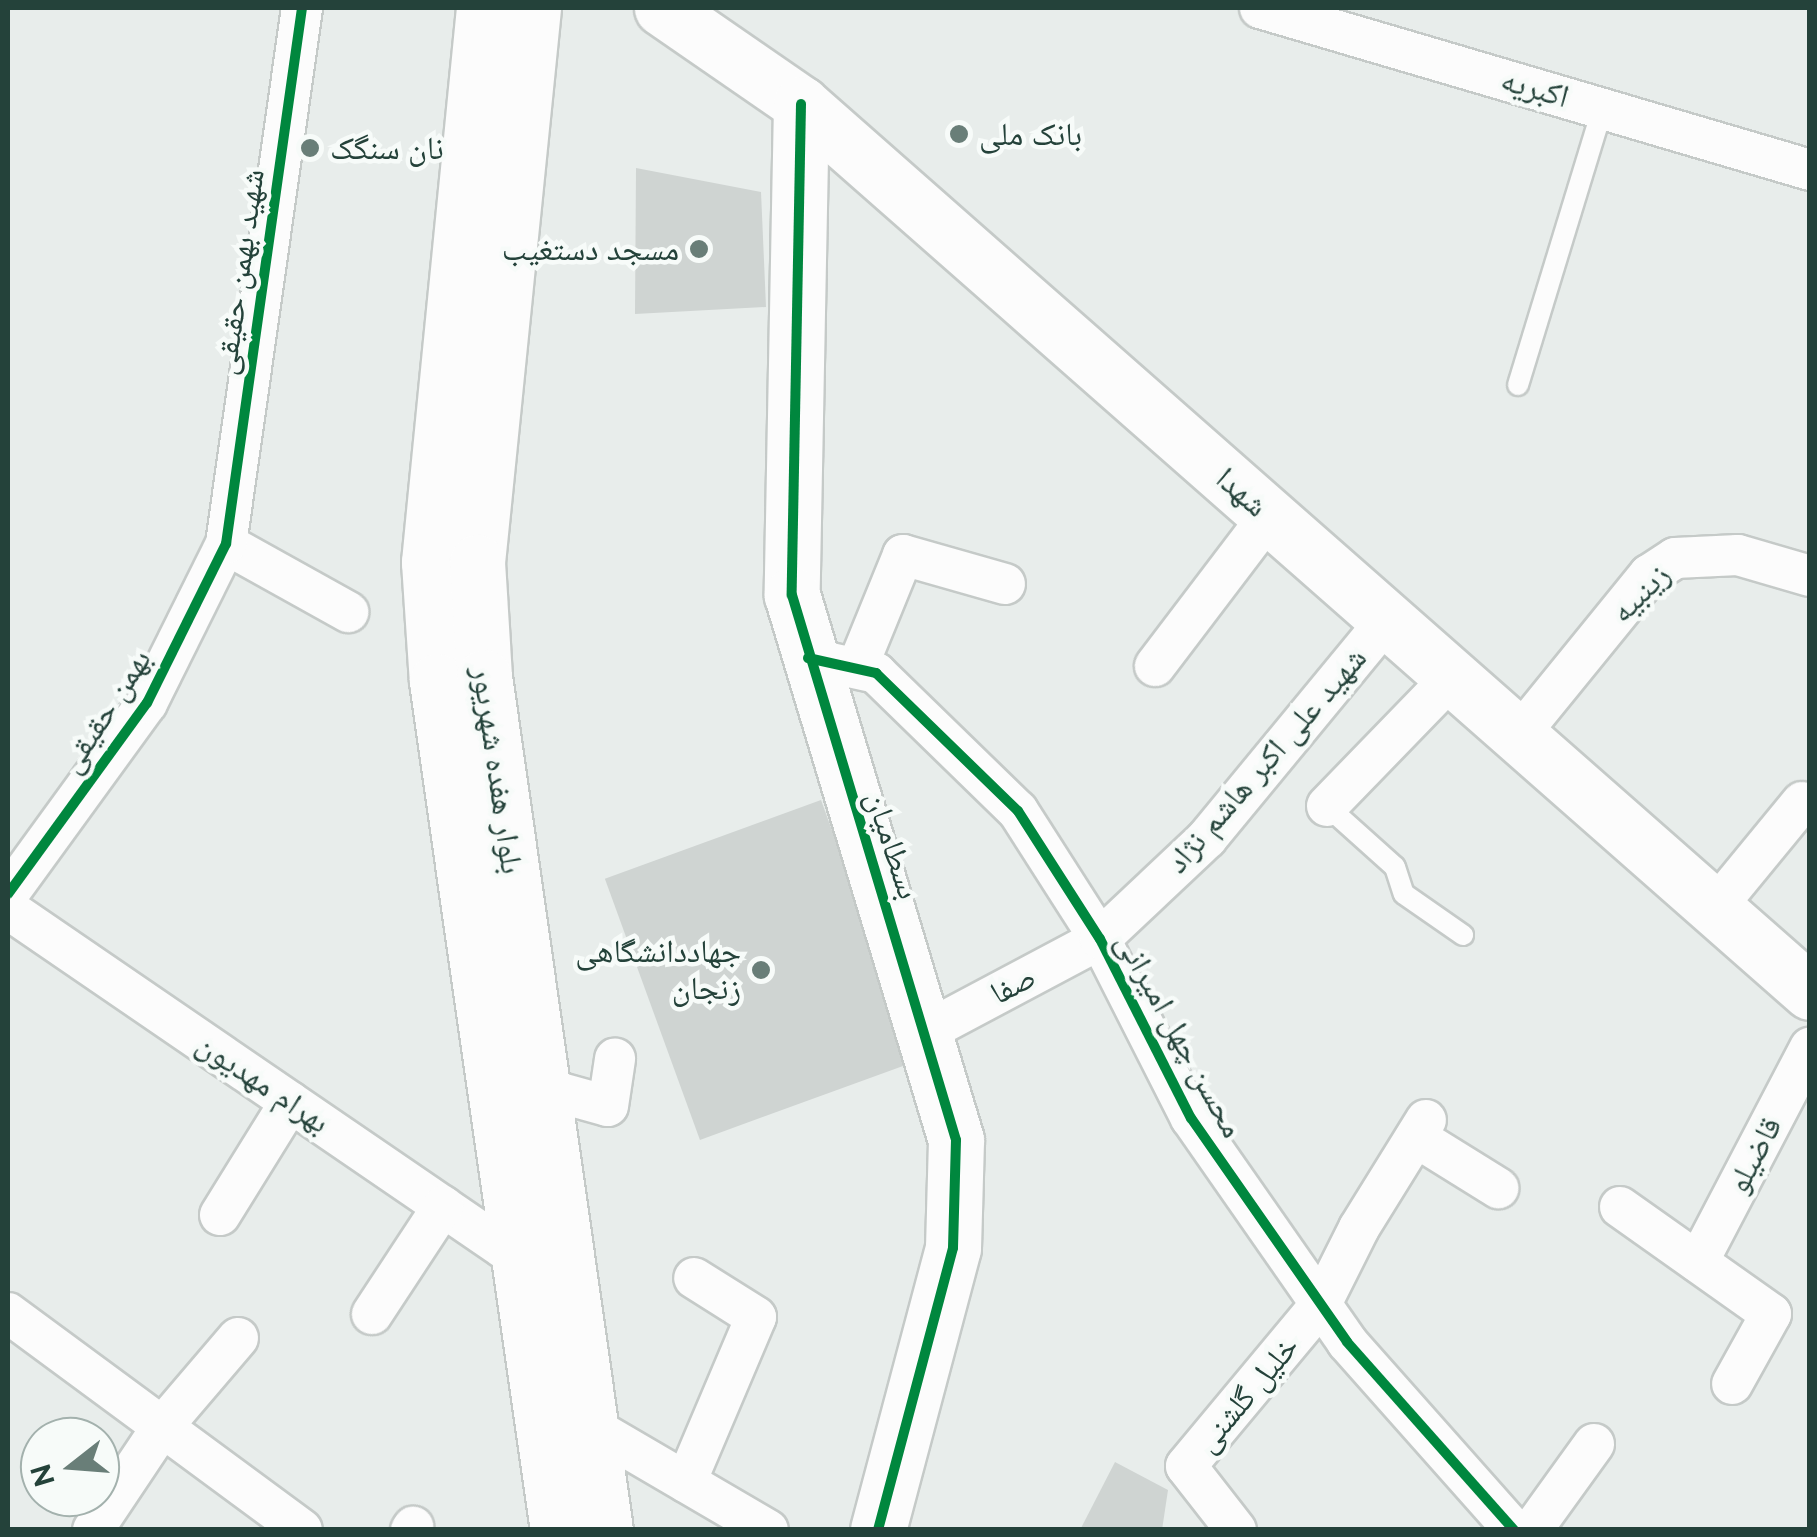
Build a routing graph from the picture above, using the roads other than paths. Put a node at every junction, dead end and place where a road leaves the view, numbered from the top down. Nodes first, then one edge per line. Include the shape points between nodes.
1 (302, 8) edge
2 (484, 8) edge
3 (533, 8) edge
4 (662, 8) edge
5 (728, 8) edge
6 (1260, 8) edge
7 (752, 67) junction
8 (801, 104) junction
9 (1603, 107) junction
10 (1810, 170) edge
11 (1518, 385) dead end
12 (1269, 516) junction
13 (226, 544) junction
14 (1810, 576) edge
15 (1006, 584) dead end
16 (348, 612) dead end
17 (1387, 620) junction
18 (833, 663) junction
19 (1154, 666) dead end
20 (1452, 678) junction
21 (1518, 736) junction
22 (1802, 802) dead end
23 (1327, 806) joint
24 (20, 859) edge
25 (8, 894) edge
26 (1714, 908) junction
27 (8, 909) edge
28 (1463, 935) dead end
29 (1100, 939) junction
30 (1810, 992) edge
31 (927, 1031) junction
32 (1810, 1048) edge
33 (615, 1059) dead end
34 (543, 1088) junction
35 (290, 1102) junction
36 (1498, 1188) dead end
37 (443, 1206) junction
38 (1620, 1207) dead end
39 (220, 1215) dead end
40 (518, 1258) junction
41 (1698, 1262) junction
42 (694, 1278) dead end
43 (1321, 1304) junction
44 (8, 1313) edge
45 (372, 1314) dead end
46 (238, 1338) dead end
47 (1732, 1384) dead end
48 (590, 1426) junction
49 (162, 1427) junction
50 (1594, 1444) dead end
51 (686, 1482) junction
52 (92, 1530) edge
53 (302, 1530) edge
54 (558, 1530) edge
55 (605, 1530) edge
56 (768, 1530) edge
57 (878, 1530) edge
58 (1236, 1530) edge
59 (1514, 1530) edge
60 (1532, 1530) edge

1 - 13 street, شهید بهمن حقیقی
2 - 40 main road, بلوار هفده شهریور via 430,562 437,682
3 - 34 main road, بلوار هفده شهریور via 477,562 484,677
4 - 7 main road, شهدا
5 - 7 main road
6 - 9 street, اکبریه
7 - 8 main road, شهدا
8 - 12 main road, شهدا
8 - 18 main road, بسطامیان via 792,595
9 - 10 street, اکبریه
9 - 11 lane
12 - 17 main road, شهدا
12 - 19 street
13 - 16 street
13 - 24 street, بهمن حقیقی via 148,703
14 - 21 street, زینبیه via 1738,555 1675,558 1649,574
15 - 18 street via 902,555
17 - 20 main road, شهدا
17 - 29 street, شهید علی اکبر هاشم نژاد via 1207,838
18 - 29 street, محسن چهل امیرانی via 876,672 1018,811
18 - 31 main road, بسطامیان
20 - 21 main road, شهدا
20 - 23 street
21 - 26 main road, شهدا
22 - 26 street
23 - 28 lane via 1396,867 1404,894
24 - 25 street, بهمن حقیقی
26 - 30 main road, شهدا
27 - 35 street, بهرام مهدیون
29 - 31 street, صفا
29 - 43 street, محسن چهل امیرانی via 1192,1118
31 - 57 main road, بسطامیان via 956,1140 953,1248
32 - 41 street, قاضیلو
33 - 34 street via 608,1106
34 - 48 main road, بلوار هفده شهریور
35 - 37 street, بهرام مهدیون
35 - 39 street
36 - 43 street via 1421,1129
37 - 40 street, بهرام مهدیون
37 - 45 street
38 - 41 street
40 - 54 main road, بلوار هفده شهریور
41 - 47 street via 1771,1314
42 - 51 street via 756,1317
43 - 58 street, خلیل گلشنی via 1186,1466
43 - 59 street, محسن چهل امیرانی via 1346,1342
44 - 49 street
46 - 49 street
48 - 51 street
48 - 55 main road, بلوار هفده شهریور
49 - 52 street
49 - 53 street
50 - 60 street
51 - 56 street

